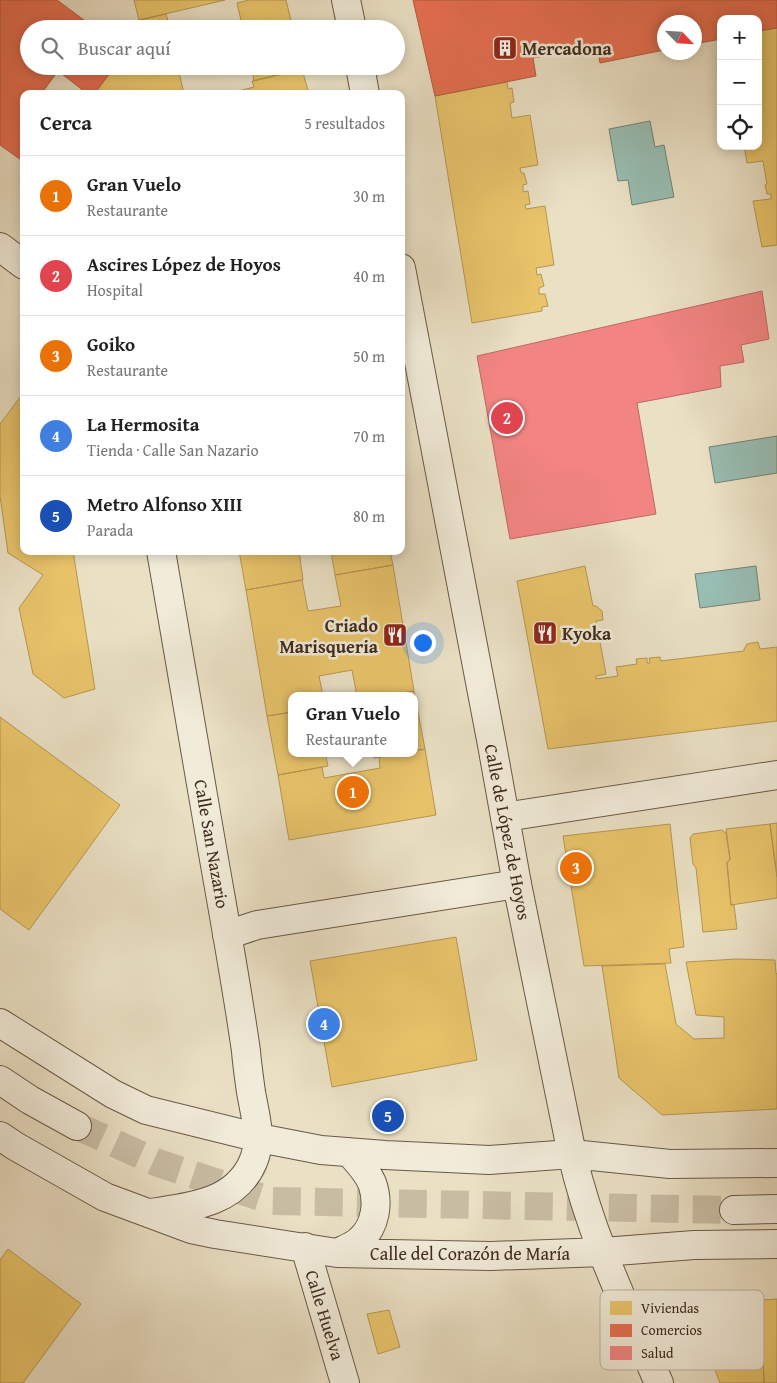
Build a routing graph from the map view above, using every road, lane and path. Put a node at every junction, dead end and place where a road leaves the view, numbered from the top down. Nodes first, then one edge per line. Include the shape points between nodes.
1 (346, 0) edge
2 (350, 20) edge
3 (362, 75) edge
4 (364, 90) edge
5 (0, 247) edge
6 (20, 262) edge
7 (405, 289) edge
8 (162, 555) edge
9 (777, 775) edge
10 (506, 817) junction
11 (517, 884) junction
12 (228, 935) junction
13 (0, 1023) edge
14 (0, 1080) edge
15 (77, 1126) tunnel mouth
16 (0, 1136) edge
17 (259, 1138) junction
18 (349, 1152) junction
19 (572, 1154) junction
20 (777, 1163) edge
21 (777, 1209) edge
22 (734, 1210) tunnel mouth
23 (147, 1213) junction
24 (777, 1244) edge
25 (305, 1247) junction
26 (603, 1252) junction
27 (337, 1253) junction
28 (619, 1290) edge
29 (653, 1370) edge
30 (345, 1383) edge
31 (659, 1383) edge

1 - 2 street
3 - 4 street
5 - 6 street
7 - 10 street, Calle de López de Hoyos
8 - 12 street, Calle San Nazario
9 - 10 street
10 - 11 street, Calle de López de Hoyos
11 - 12 street via 258,925
11 - 19 street, Calle de López de Hoyos
12 - 17 street, Calle San Nazario
13 - 17 street via 114,1094 146,1110
14 - 15 street
16 - 23 street, Calle del Corazón de María via 104,1197
17 - 18 street
17 - 23 street, Calle del Corazón de María via 253,1163 227,1194 189,1207
18 - 19 street via 488,1160
18 - 27 street, Calle del Corazón de María via 372,1182 375,1212 370,1228 360,1240
19 - 20 street via 670,1164
19 - 26 street, Calle de López de Hoyos
21 - 22 street
23 - 25 street, Calle del Corazón de María via 191,1229
24 - 26 street, Calle del Corazón de María via 694,1245
25 - 27 street, Calle del Corazón de María
25 - 30 street, Calle Huelva
26 - 27 street, Calle del Corazón de María via 491,1256
26 - 28 street, Calle de López de Hoyos
29 - 31 street, Calle de López de Hoyos

